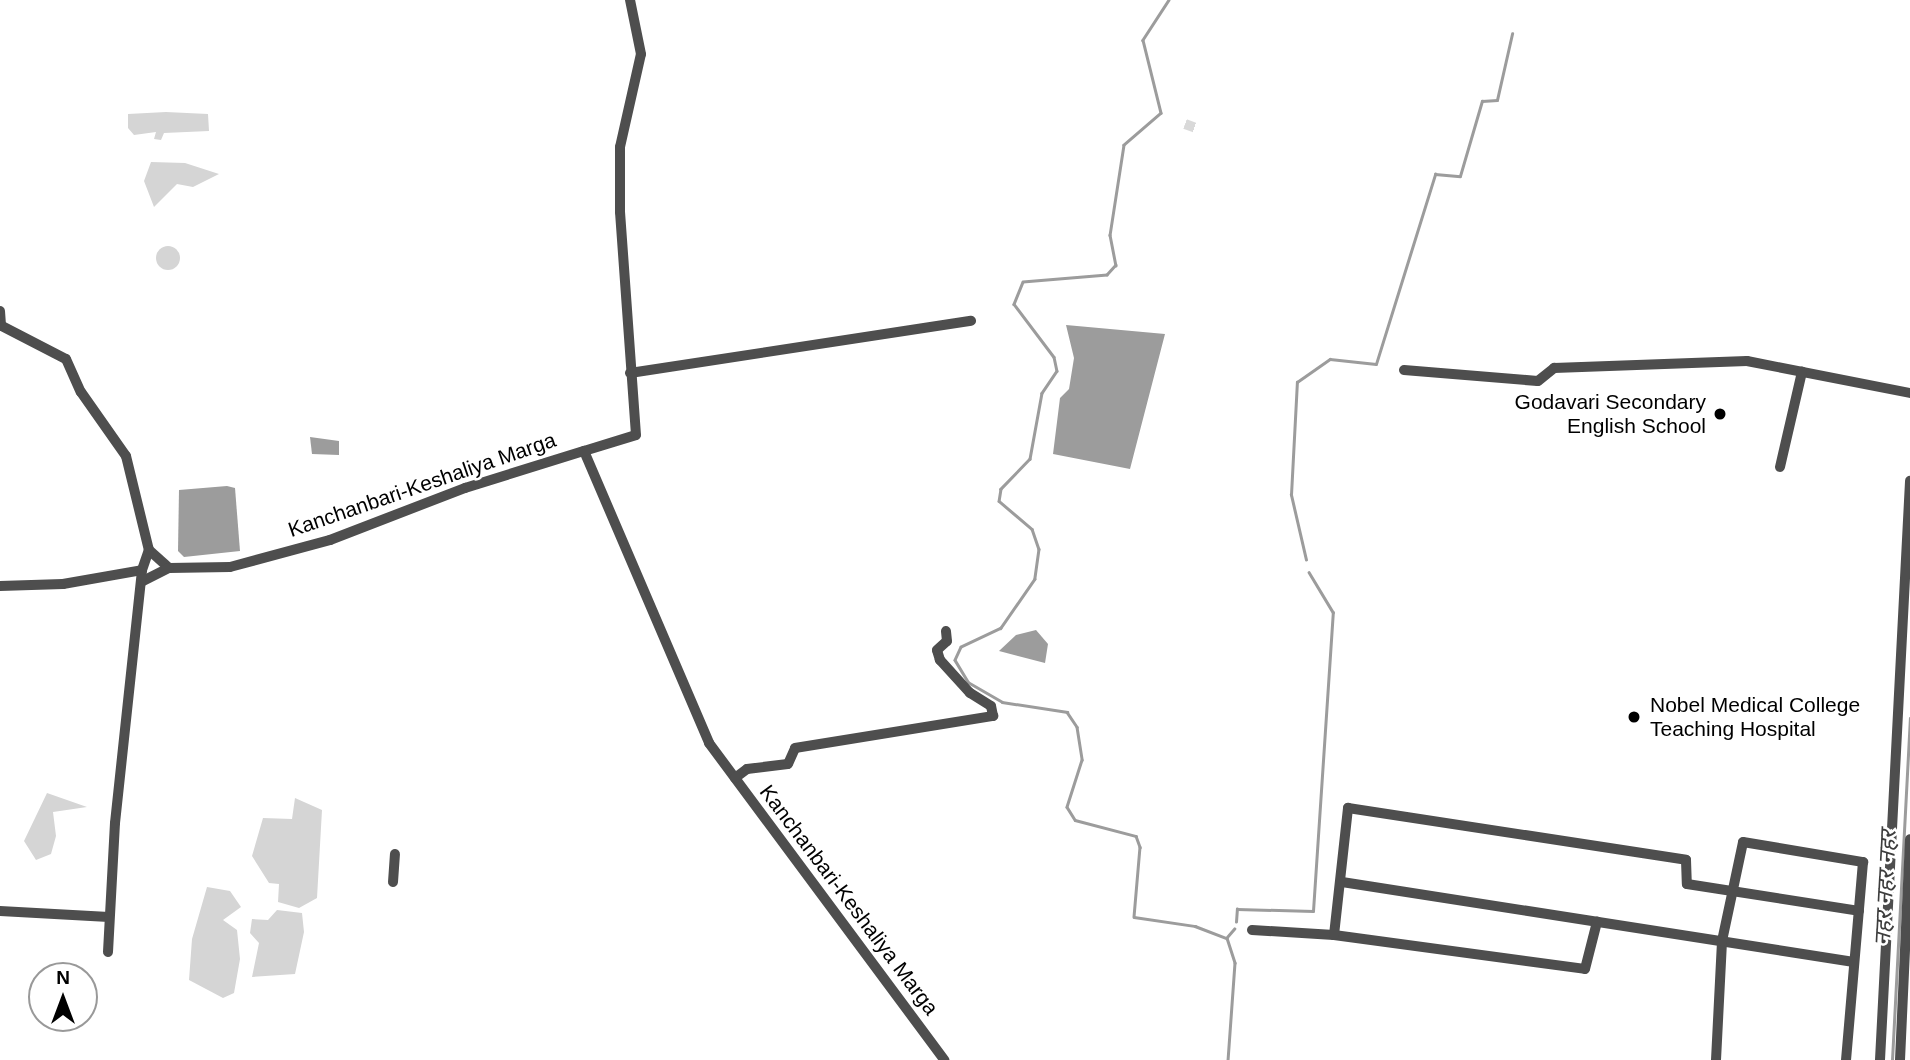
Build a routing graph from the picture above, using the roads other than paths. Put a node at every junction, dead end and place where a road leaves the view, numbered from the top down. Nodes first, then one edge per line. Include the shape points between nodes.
1 (630, 0) edge
2 (0, 311) edge
3 (971, 321) dead end
4 (1, 325) edge
5 (1405, 370) dead end
6 (1802, 372) junction
7 (630, 373) junction
8 (1910, 393) edge
9 (584, 451) junction
10 (1780, 467) dead end
11 (1910, 481) edge
12 (149, 550) junction
13 (1909, 554) edge
14 (169, 568) junction
15 (142, 570) junction
16 (141, 582) junction
17 (0, 586) edge
18 (946, 631) dead end
19 (735, 778) junction
20 (1910, 839) edge
21 (395, 854) dead end
22 (393, 882) dead end
23 (1342, 882) junction
24 (1734, 889) junction
25 (0, 911) edge
26 (1859, 911) junction
27 (109, 917) junction
28 (1597, 922) junction
29 (1252, 930) dead end
30 (1334, 934) junction
31 (1722, 941) junction
32 (108, 952) dead end
33 (1854, 962) junction
34 (944, 1060) edge
35 (1716, 1060) edge
36 (1846, 1060) edge
37 (1880, 1060) edge
38 (1900, 1060) edge

1 - 7 street via 641,54 620,148
2 - 4 street
3 - 7 street
4 - 12 street via 66,359 81,393 126,456
5 - 6 street via 1538,381 1554,368 1747,361
6 - 8 street
6 - 10 street
7 - 9 street via 636,435
9 - 14 street, Kanchanbari-Keshaliya Marga via 308,546 230,567
9 - 19 street, Kanchanbari-Keshaliya Marga via 681,685 709,743
11 - 13 street
12 - 14 street
12 - 15 street
13 - 37 street
14 - 16 street
15 - 16 street
15 - 17 street via 55,584
16 - 27 street
18 - 19 street via 947,641 937,650 940,660 970,693 991,706 993,716 795,748 788,764 747,769
19 - 34 street, Kanchanbari-Keshaliya Marga
20 - 38 street
21 - 22 street
23 - 24 street via 1348,808 1686,860 1687,884
23 - 28 street
23 - 30 street
24 - 26 street
24 - 26 street via 1743,842 1863,862
24 - 31 street
25 - 27 street
26 - 33 street
27 - 32 street
28 - 30 street via 1585,969
28 - 31 street
29 - 30 street
31 - 33 street
31 - 35 street
33 - 36 street

